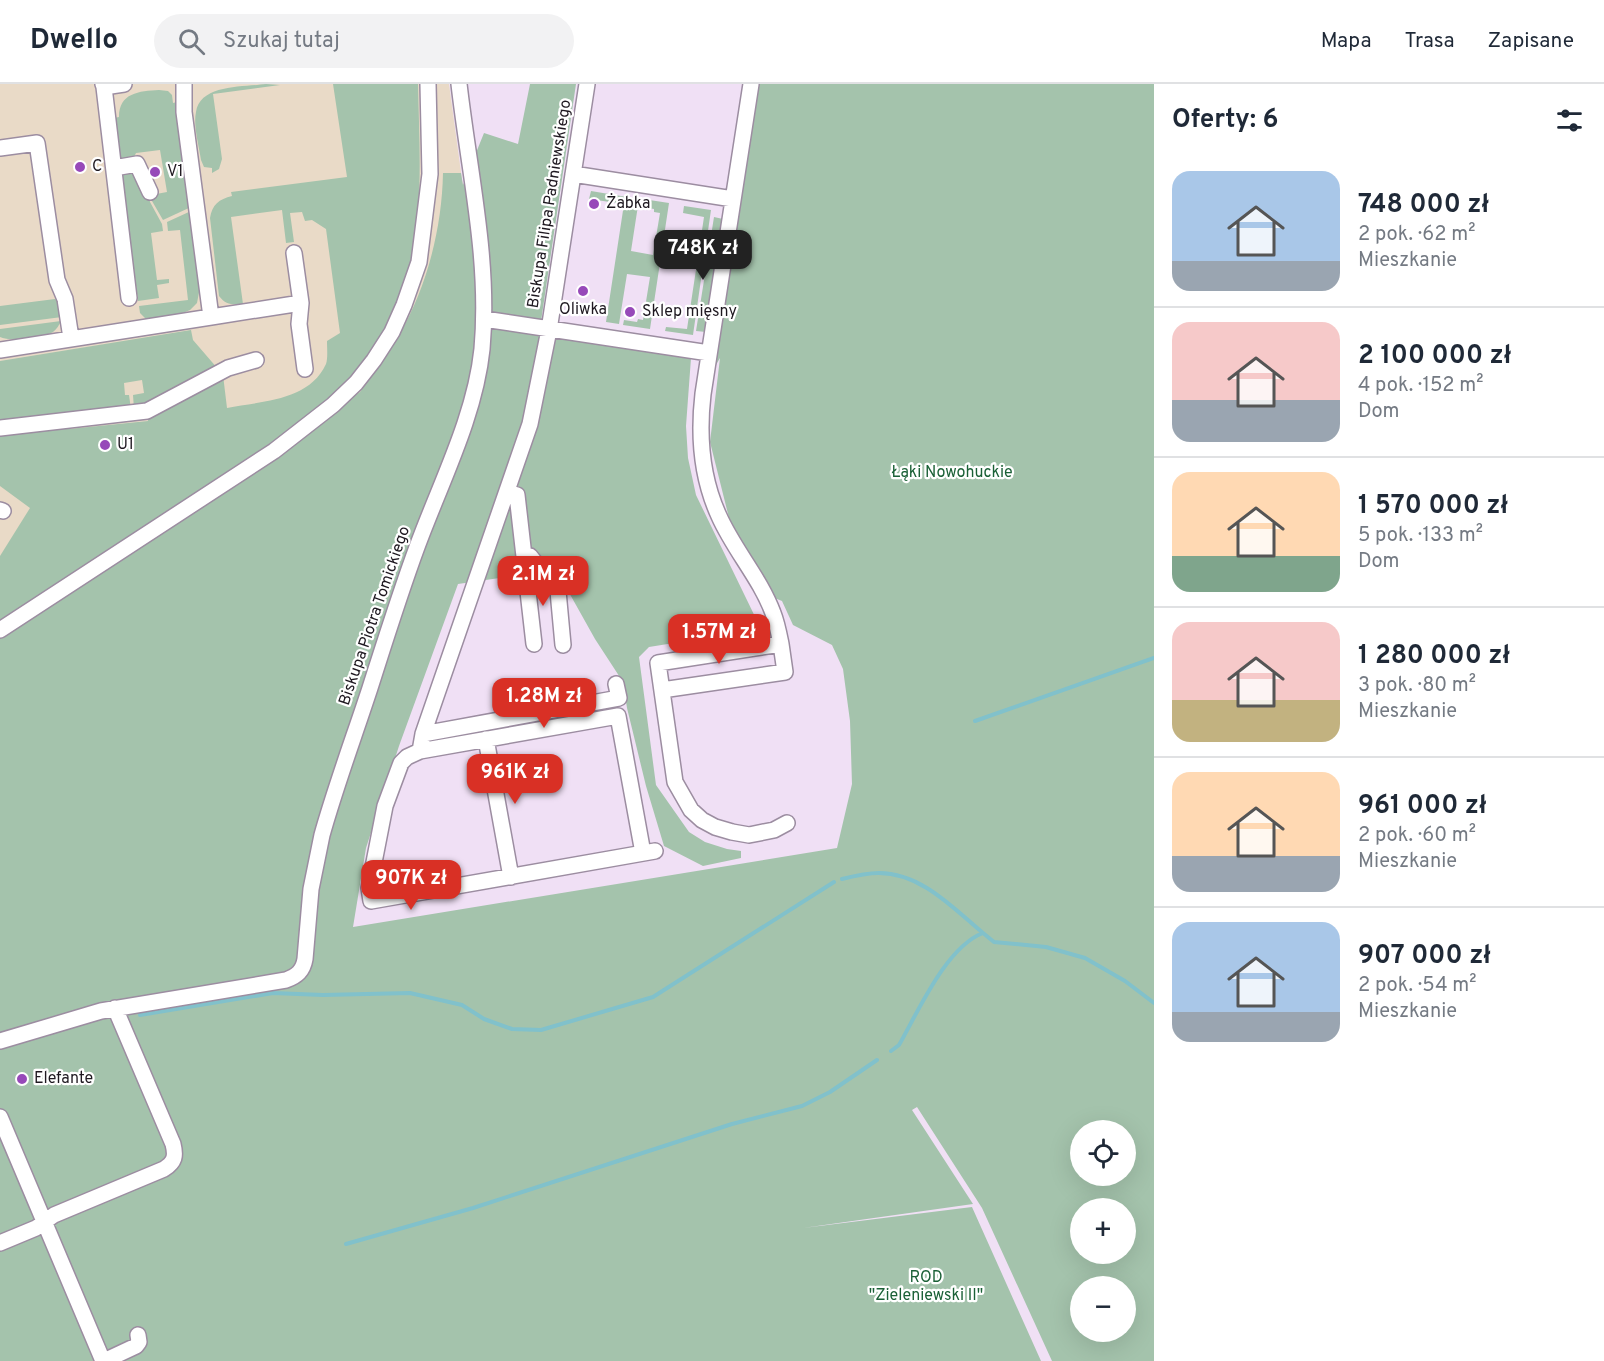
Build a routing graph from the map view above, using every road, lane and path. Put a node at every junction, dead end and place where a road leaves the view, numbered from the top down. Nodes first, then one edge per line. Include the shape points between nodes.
1 (124, 84) edge
2 (184, 84) edge
3 (428, 84) edge
4 (459, 84) edge
5 (587, 84) edge
6 (751, 84) edge
7 (103, 85) edge
8 (0, 148) edge
9 (114, 168) junction
10 (573, 174) junction
11 (150, 192) dead end
12 (733, 199) junction
13 (294, 253) dead end
14 (129, 298) dead end
15 (301, 303) junction
16 (211, 317) junction
17 (484, 319) junction
18 (549, 330) junction
19 (70, 338) junction
20 (0, 350) edge
21 (709, 353) junction
22 (256, 360) dead end
23 (305, 369) dead end
24 (0, 428) edge
25 (507, 492) junction
26 (524, 557) junction
27 (0, 630) edge
28 (534, 644) dead end
29 (781, 644) junction
30 (563, 645) dead end
31 (616, 684) dead end
32 (662, 690) junction
33 (423, 734) junction
34 (486, 739) junction
35 (420, 751) junction
36 (787, 823) dead end
37 (511, 877) junction
38 (115, 1008) junction
39 (0, 1041) edge
40 (0, 1117) edge
41 (44, 1222) junction
42 (0, 1243) edge
43 (138, 1335) dead end
44 (104, 1361) edge

1 - 7 street
2 - 16 street via 184,112
3 - 27 street via 430,174 419,262 392,332 356,383 274,451
4 - 17 street, Biskupa Piotra Tomickiego via 483,268
5 - 10 street, Biskupa Filipa Padniewskiego
6 - 12 street
7 - 9 street
8 - 19 street via 36,142
9 - 11 street via 137,164
9 - 14 street
10 - 12 street
10 - 18 street, Biskupa Filipa Padniewskiego
12 - 21 street
13 - 15 street
15 - 16 street
15 - 23 street via 299,324
16 - 19 street
17 - 18 street, Biskupa Filipa Padniewskiego
17 - 38 street, Biskupa Piotra Tomickiego via 478,372 464,426 410,566 322,835 302,969 294,977 282,980
18 - 21 street, Biskupa Filipa Padniewskiego
18 - 25 street, Biskupa Filipa Padniewskiego via 530,424
19 - 20 street
21 - 29 street via 700,429 705,479 720,518 766,596
22 - 24 street via 228,368 147,411
25 - 26 street via 517,495
25 - 33 street, Biskupa Filipa Padniewskiego
26 - 28 street
26 - 30 street via 530,556 558,591
29 - 32 street via 658,663
29 - 32 street via 785,672
31 - 33 street via 619,698
32 - 36 street via 675,782 691,810 715,827 749,835 774,831
33 - 35 street, Biskupa Filipa Padniewskiego
34 - 35 street
34 - 37 street
34 - 37 street via 618,716 649,852
35 - 37 street via 401,763 385,806 369,888 371,901
38 - 39 street, Biskupa Piotra Tomickiego
38 - 41 street via 173,1144 175,1158 164,1169
40 - 41 street
41 - 42 street
41 - 44 street
43 - 44 street via 140,1342 136,1346

